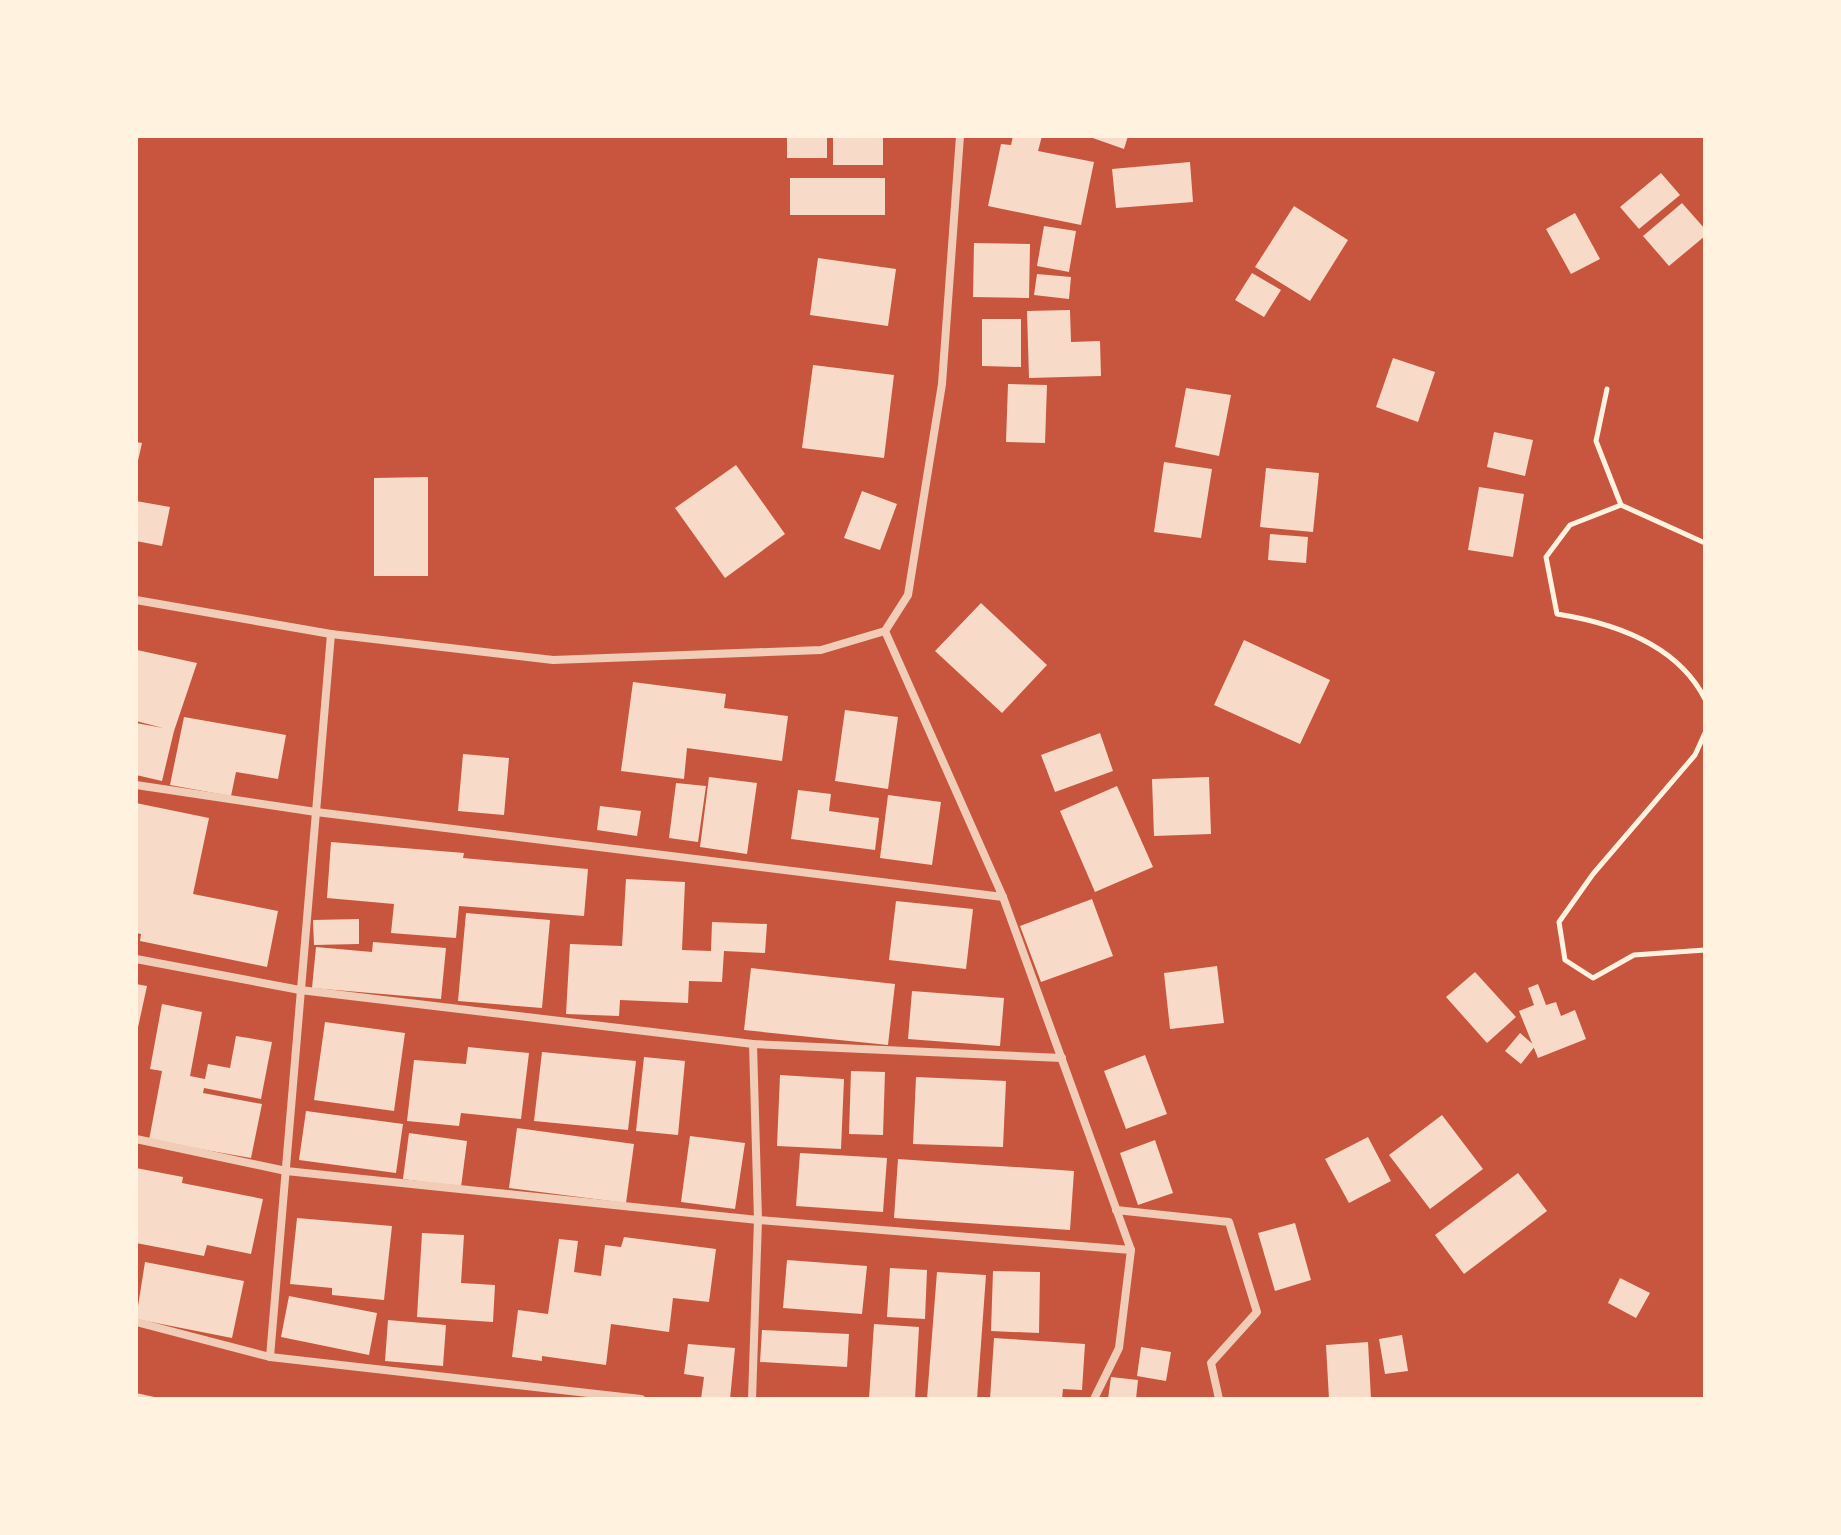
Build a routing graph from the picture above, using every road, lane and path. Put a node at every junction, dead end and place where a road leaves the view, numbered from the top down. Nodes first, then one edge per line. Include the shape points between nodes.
1 (960, 136) edge
2 (1607, 389) dead end
3 (1621, 505) junction
4 (1705, 543) edge
5 (136, 600) edge
6 (885, 631) junction
7 (331, 634) junction
8 (1705, 699) edge
9 (1705, 733) edge
10 (136, 785) edge
11 (316, 812) junction
12 (1003, 897) junction
13 (1705, 950) edge
14 (136, 959) edge
15 (300, 990) junction
16 (753, 1044) junction
17 (1062, 1058) junction
18 (136, 1139) edge
19 (286, 1171) junction
20 (1116, 1210) junction
21 (758, 1220) junction
22 (1131, 1250) junction
23 (136, 1322) edge
24 (270, 1357) junction
25 (641, 1399) edge
26 (752, 1399) edge
27 (1094, 1399) edge
28 (1219, 1399) edge

1 - 6 street via 942,384 908,595
2 - 3 path via 1596,441
3 - 4 path
3 - 8 path via 1570,525 1546,557 1557,614 1602,621 1652,643 1698,685
5 - 7 street
6 - 7 street via 821,650 553,660
6 - 12 street
7 - 11 street
9 - 13 path via 1695,755 1559,922 1565,960 1593,978 1634,955
10 - 11 street
11 - 12 street
11 - 15 street
12 - 17 street
14 - 15 street
15 - 16 street
15 - 19 street
16 - 17 street
16 - 21 street
17 - 20 street
18 - 19 street
19 - 21 street
19 - 24 street
20 - 22 street
20 - 28 street via 1229,1222 1257,1312 1211,1363
21 - 22 street
21 - 26 street
22 - 27 street via 1119,1348
23 - 24 street
24 - 25 street

